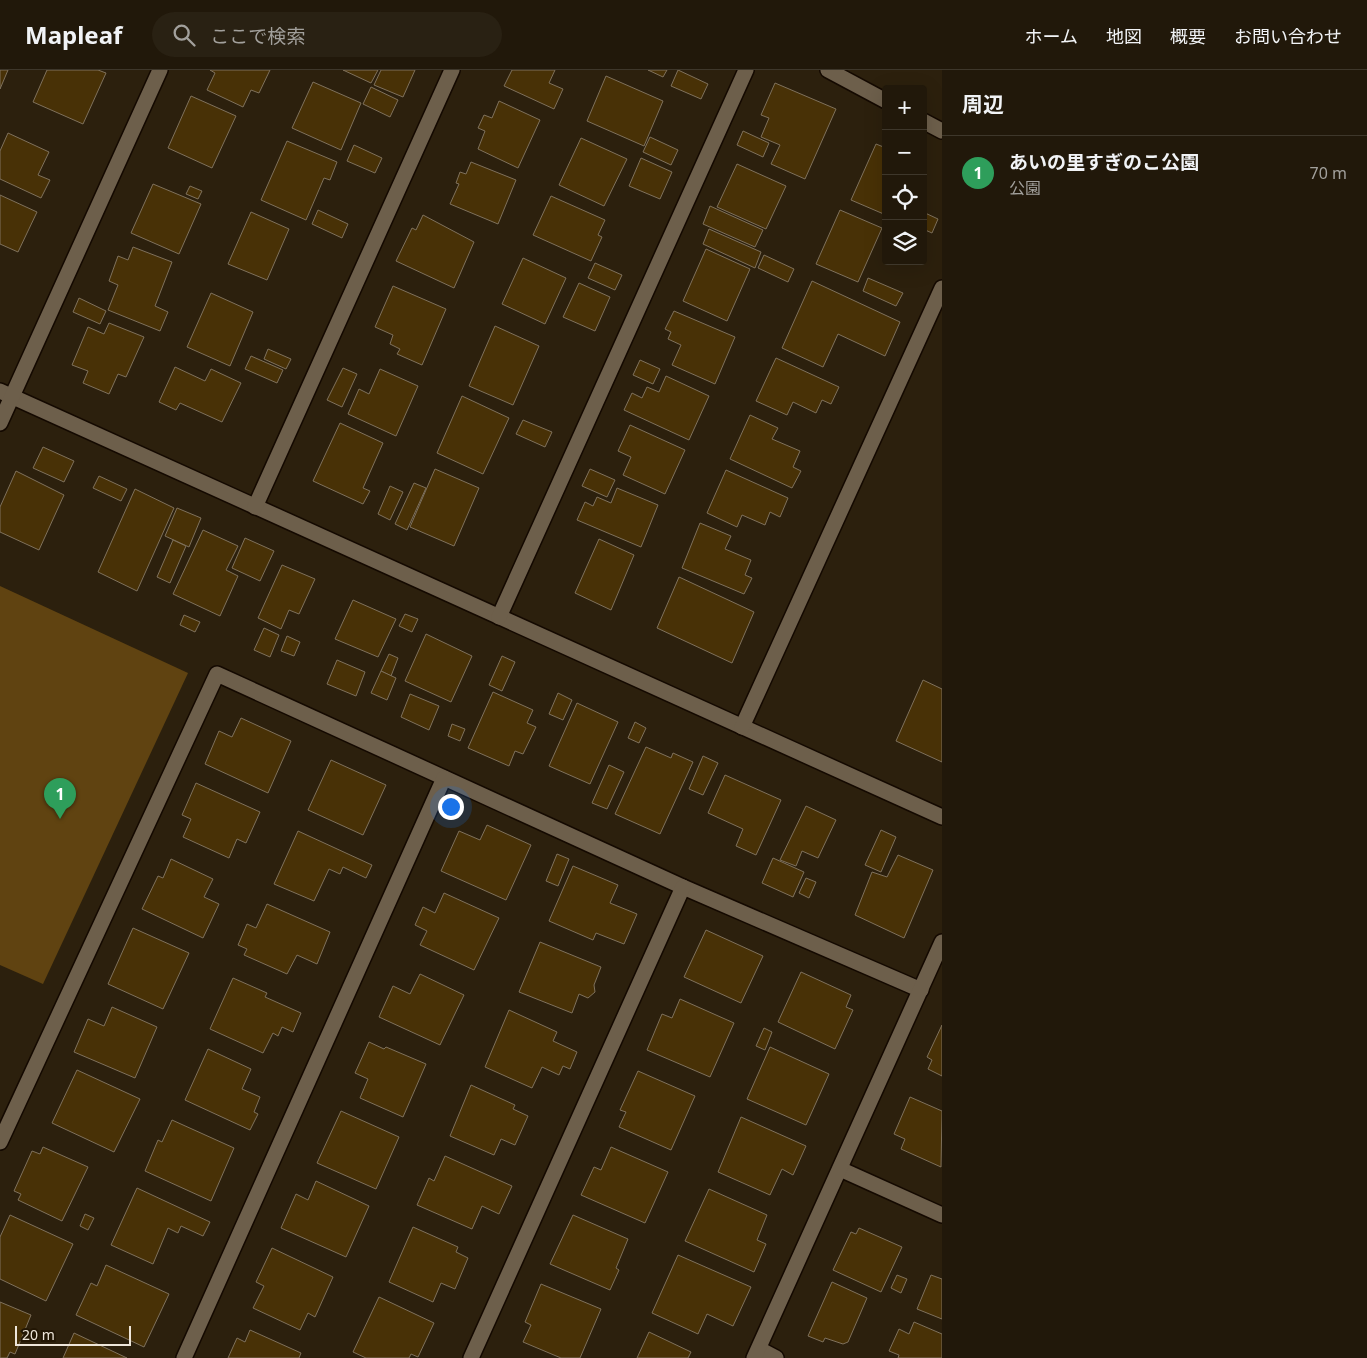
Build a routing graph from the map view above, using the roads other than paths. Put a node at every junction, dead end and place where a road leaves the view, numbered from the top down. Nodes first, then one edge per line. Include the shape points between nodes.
1 (160, 70) edge
2 (452, 70) edge
3 (746, 70) edge
4 (828, 70) edge
5 (882, 99) edge
6 (927, 123) edge
7 (942, 131) edge
8 (942, 288) edge
9 (6, 394) edge
10 (0, 423) edge
11 (255, 507) junction
12 (499, 617) junction
13 (742, 727) junction
14 (444, 778) junction
15 (942, 817) edge
16 (683, 887) junction
17 (942, 942) edge
18 (921, 990) junction
19 (0, 1142) edge
20 (840, 1169) junction
21 (942, 1215) edge
22 (756, 1353) edge
23 (184, 1358) edge
24 (471, 1358) edge
25 (776, 1358) edge

1 - 9 street
2 - 11 street
3 - 12 street
4 - 5 street
6 - 7 street
8 - 13 street
9 - 10 street
9 - 11 street
11 - 12 street
12 - 13 street
13 - 15 street
14 - 16 street
14 - 19 street via 217,674
14 - 23 street
16 - 18 street
16 - 24 street
17 - 18 street
18 - 20 street
20 - 21 street
20 - 22 street
22 - 25 street

